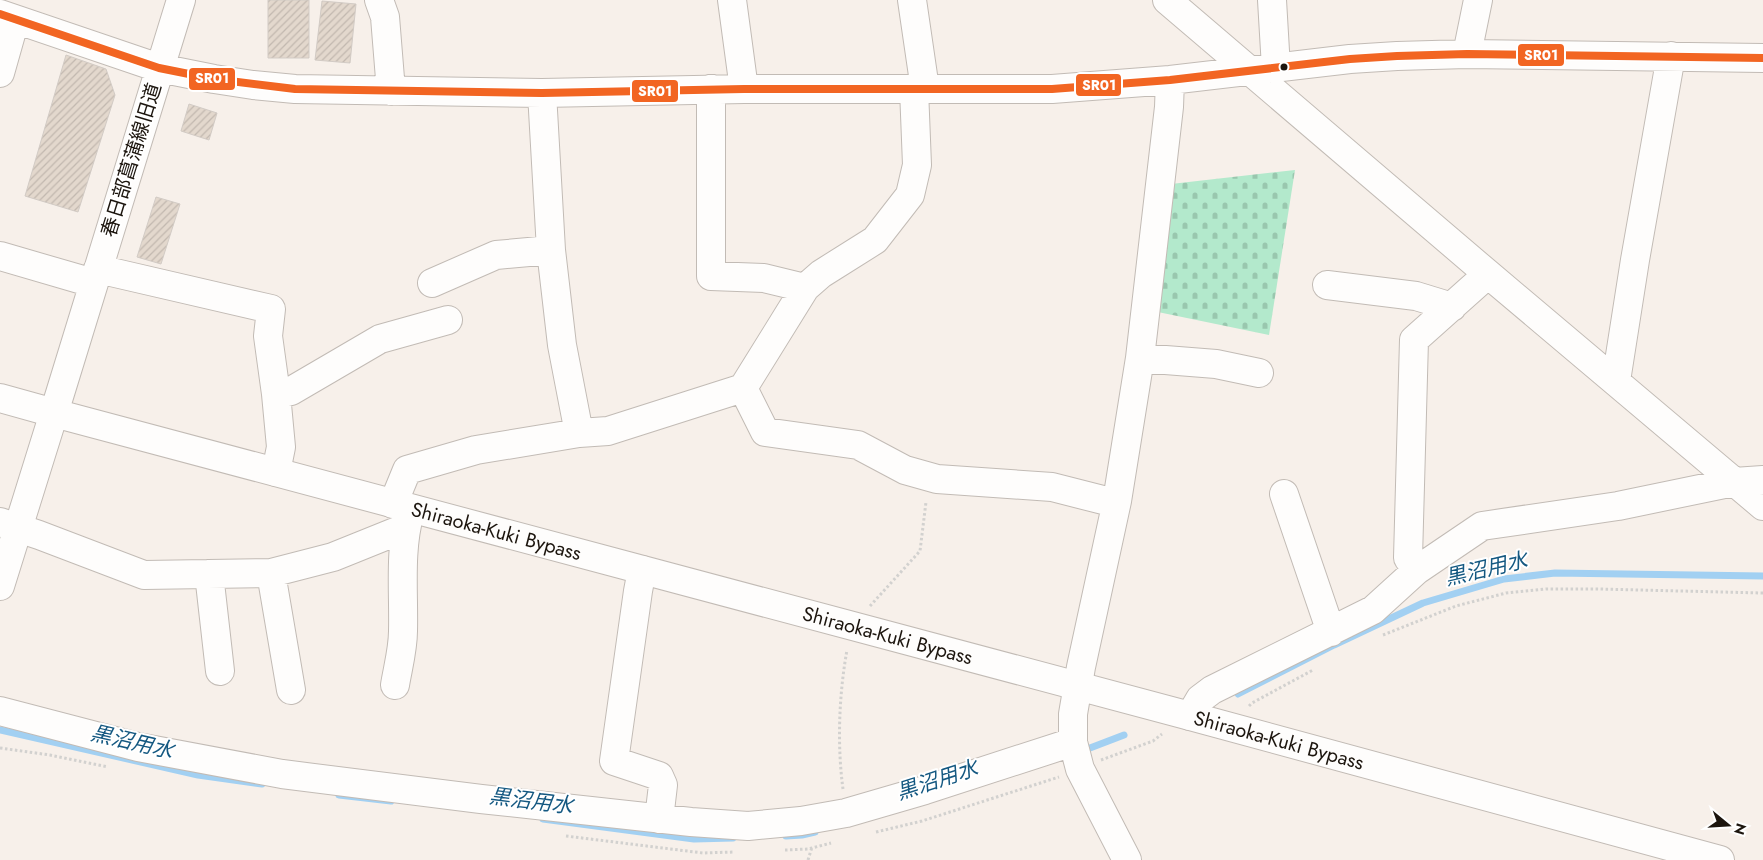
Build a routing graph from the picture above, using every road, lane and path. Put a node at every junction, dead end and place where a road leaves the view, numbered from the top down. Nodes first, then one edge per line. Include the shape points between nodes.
1 (181, 0) edge
2 (379, 0) edge
3 (732, 0) edge
4 (912, 0) edge
5 (1167, 0) edge
6 (1272, 0) edge
7 (1478, 0) edge
8 (8, 17) edge
9 (1467, 54) junction
10 (1671, 56) junction
11 (1763, 58) edge
12 (160, 68) junction
13 (1263, 69) junction
14 (0, 73) edge
15 (1170, 80) junction
16 (711, 89) junction
17 (744, 89) junction
18 (920, 89) junction
19 (390, 91) junction
20 (542, 93) junction
21 (551, 250) junction
22 (0, 256) edge
23 (1488, 274) junction
24 (95, 276) junction
25 (432, 283) dead end
26 (1327, 285) dead end
27 (805, 288) junction
28 (1452, 307) junction
29 (448, 320) dead end
30 (1140, 358) junction
31 (1259, 373) dead end
32 (1616, 381) junction
33 (743, 388) junction
34 (276, 394) junction
35 (0, 398) edge
36 (54, 413) junction
37 (579, 432) junction
38 (276, 472) junction
39 (930, 477) junction
40 (1763, 480) edge
41 (1734, 482) junction
42 (1284, 494) dead end
43 (1117, 501) junction
44 (1763, 506) edge
45 (403, 514) junction
46 (9, 525) edge
47 (642, 570) junction
48 (1417, 570) junction
49 (271, 573) junction
50 (209, 574) junction
51 (0, 586) edge
52 (1763, 592) edge
53 (852, 627) junction
54 (1331, 632) junction
55 (1378, 638) dead end
56 (1319, 667) dead end
57 (220, 671) dead end
58 (395, 685) dead end
59 (1078, 687) junction
60 (291, 690) dead end
61 (0, 711) edge
62 (1246, 711) dead end
63 (1190, 716) junction
64 (1163, 732) dead end
65 (1073, 742) junction
66 (1095, 762) dead end
67 (846, 813) junction
68 (659, 819) junction
69 (812, 848) dead end
70 (808, 860) edge
71 (1127, 860) edge
72 (1720, 860) edge

1 - 12 street
2 - 19 street via 385,17
3 - 17 street
4 - 18 street
5 - 13 street
6 - 13 street
7 - 9 street
8 - 12 street
8 - 14 street
9 - 10 street, 春日部菖蒲線旧道
9 - 13 street, 春日部菖蒲線旧道 via 1350,59
10 - 11 street, 春日部菖蒲線旧道
10 - 32 street
12 - 19 street, 春日部菖蒲線旧道 via 253,85
12 - 24 street, 春日部菖蒲線旧道
13 - 15 street, 春日部菖蒲線旧道
13 - 23 street
15 - 18 street, 春日部菖蒲線旧道 via 1052,89
15 - 30 street
16 - 17 street, 春日部菖蒲線旧道
16 - 20 street, 春日部菖蒲線旧道
16 - 27 street via 711,276 764,278
17 - 18 street, 春日部菖蒲線旧道
18 - 27 street via 917,165 910,195 875,240
19 - 20 street, 春日部菖蒲線旧道
20 - 21 street
21 - 25 street via 496,255
21 - 37 street via 562,345
22 - 24 street
23 - 28 street
23 - 32 street
24 - 34 street via 271,309 268,336
24 - 36 street, 春日部菖蒲線旧道
26 - 28 street via 1416,296
27 - 33 street
28 - 48 street via 1414,340 1408,558
29 - 34 street via 380,338 291,391
30 - 31 street via 1216,364
30 - 43 street
32 - 41 street
33 - 37 street via 608,431
33 - 39 street via 764,432 858,446 905,470
34 - 38 street via 281,447
35 - 36 street, Shiraoka-Kuki Bypass
36 - 38 street, Shiraoka-Kuki Bypass
36 - 46 street, 春日部菖蒲線旧道
37 - 45 street via 476,450 407,470
38 - 45 street, Shiraoka-Kuki Bypass
39 - 43 street via 1052,487
39 - 53 path via 920,551
40 - 41 street
41 - 44 street
41 - 48 street via 1618,506 1482,526
42 - 54 street
43 - 59 street
45 - 47 street, Shiraoka-Kuki Bypass
45 - 49 street via 333,557
45 - 58 street via 403,634
46 - 50 street via 144,575
46 - 51 street, 春日部菖蒲線旧道
47 - 53 street, Shiraoka-Kuki Bypass
47 - 68 street via 614,761 659,776 663,785
48 - 54 street via 1373,610
49 - 50 street
49 - 60 street
50 - 57 street
52 - 55 path via 1546,589 1506,593 1456,606
53 - 59 street, Shiraoka-Kuki Bypass
53 - 67 path via 845,662 839,761
54 - 63 street via 1212,690 1200,699
56 - 62 path via 1252,703
59 - 63 street, Shiraoka-Kuki Bypass
59 - 65 street via 1073,714
61 - 68 street via 138,747 282,774
63 - 72 street, Shiraoka-Kuki Bypass
64 - 66 path via 1153,741
65 - 67 street
65 - 71 street via 1080,769
67 - 68 street via 748,826
69 - 70 path

